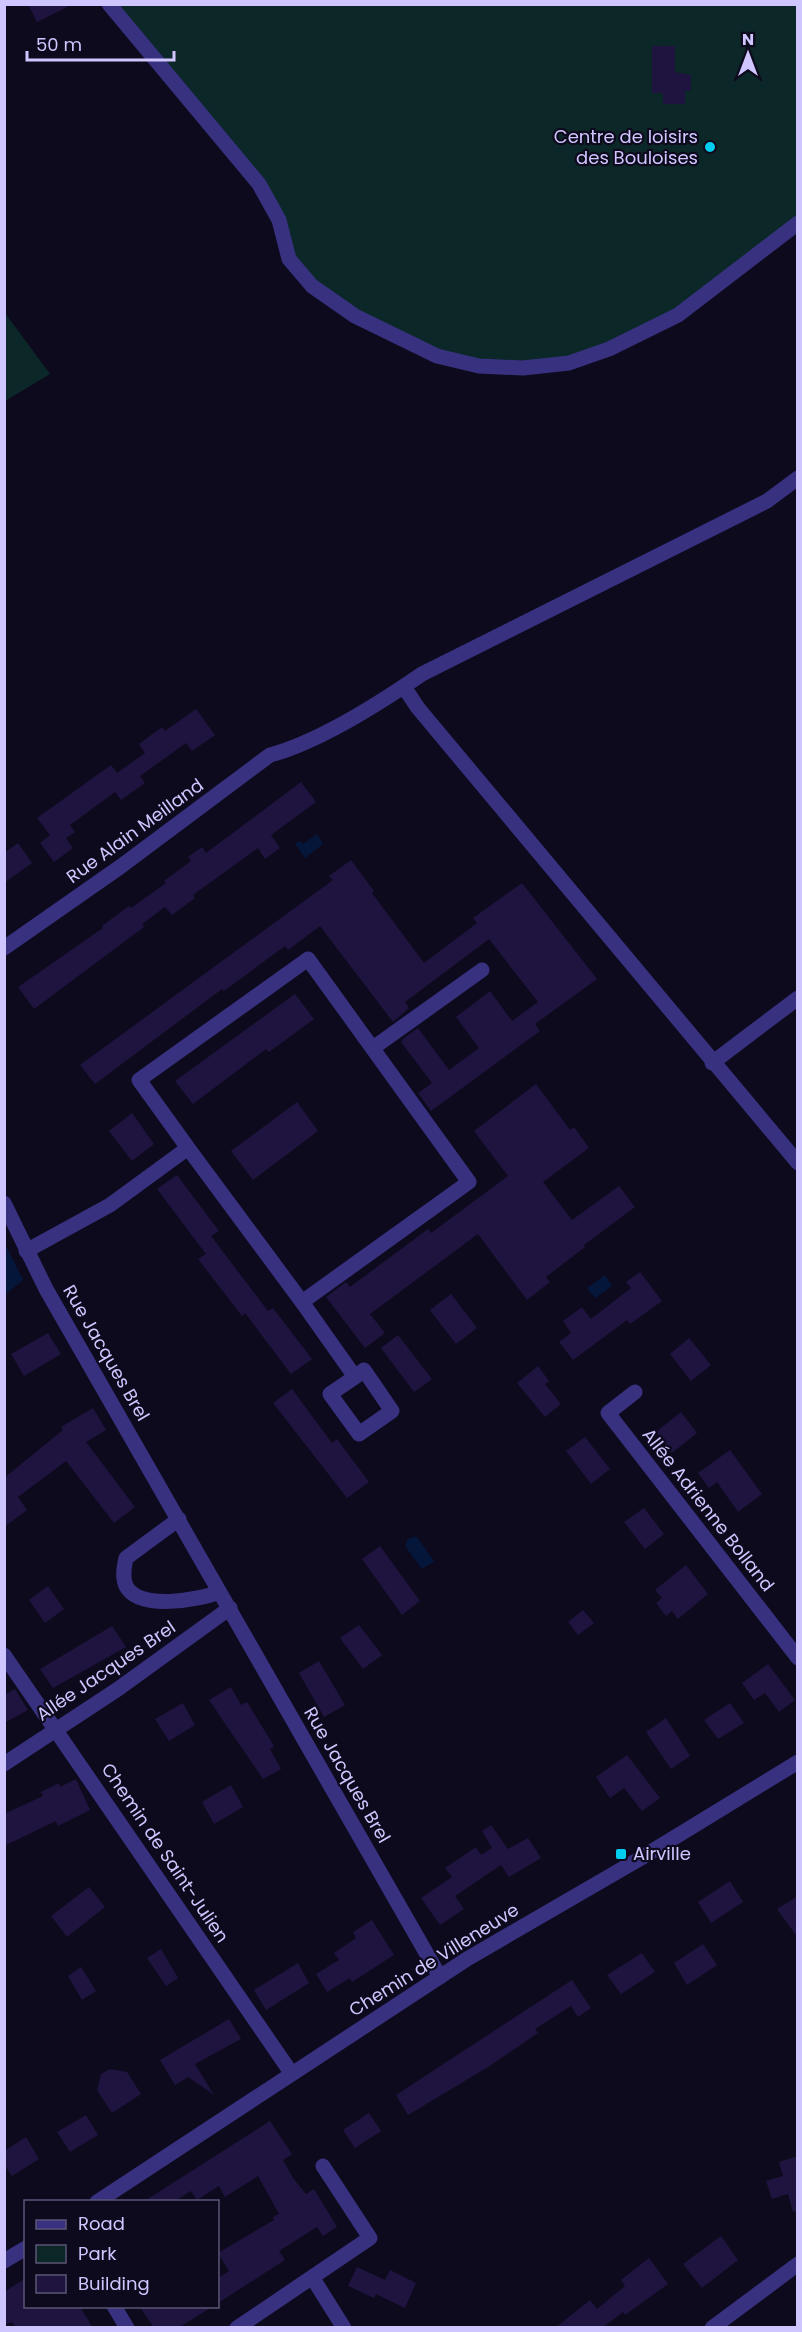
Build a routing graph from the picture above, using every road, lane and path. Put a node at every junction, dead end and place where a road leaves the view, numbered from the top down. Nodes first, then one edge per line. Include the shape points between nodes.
1 (109, 4) edge
2 (798, 223) edge
3 (794, 481) edge
4 (404, 687) junction
5 (4, 948) edge
6 (482, 969) dead end
7 (798, 998) edge
8 (373, 1048) junction
9 (712, 1063) junction
10 (188, 1148) junction
11 (798, 1163) edge
12 (4, 1203) edge
13 (26, 1251) junction
14 (302, 1302) junction
15 (355, 1377) dead end
16 (635, 1392) dead end
17 (179, 1519) junction
18 (219, 1593) junction
19 (230, 1608) junction
20 (4, 1654) edge
21 (798, 1658) edge
22 (56, 1729) junction
23 (798, 1762) edge
24 (4, 1764) edge
25 (440, 1977) junction
26 (292, 2074) junction
27 (323, 2166) dead end
28 (100, 2200) edge
29 (24, 2249) edge
30 (4, 2261) edge
31 (798, 2264) edge
32 (312, 2277) junction
33 (791, 2277) edge
34 (115, 2308) edge
35 (127, 2328) edge
36 (237, 2328) edge
37 (344, 2328) edge
38 (712, 2328) edge

1 - 2 street via 259,184 279,220 289,259 312,286 355,316 437,356 479,366 523,368 569,363 609,350 678,315
3 - 4 street, Rue Alain Meilland via 767,501 422,674
4 - 5 street, Rue Alain Meilland via 290,750 270,755
4 - 9 street
6 - 8 street
7 - 9 street
8 - 10 street via 308,959 139,1080
8 - 14 street via 469,1182
9 - 11 street
10 - 13 street via 110,1205
10 - 14 street
12 - 13 street, Rue Jacques Brel
13 - 17 street, Rue Jacques Brel
14 - 15 street
16 - 21 street, Allée Adrienne Bolland via 608,1413
17 - 18 street, Rue Jacques Brel
17 - 18 street via 126,1558 126,1586 135,1594 165,1601 201,1600
18 - 19 street, Rue Jacques Brel
19 - 22 street, Allée Jacques Brel
19 - 25 street, Rue Jacques Brel
20 - 22 street, Chemin de Saint-Julien
22 - 24 street, Allée Jacques Brel
22 - 26 street, Chemin de Saint-Julien
23 - 25 street, Chemin de Villeneuve
25 - 26 street, Chemin de Villeneuve
26 - 28 street, Chemin de Villeneuve
27 - 32 street via 370,2238
29 - 30 street
31 - 33 street
32 - 36 street
32 - 37 street
33 - 38 street
34 - 35 street

